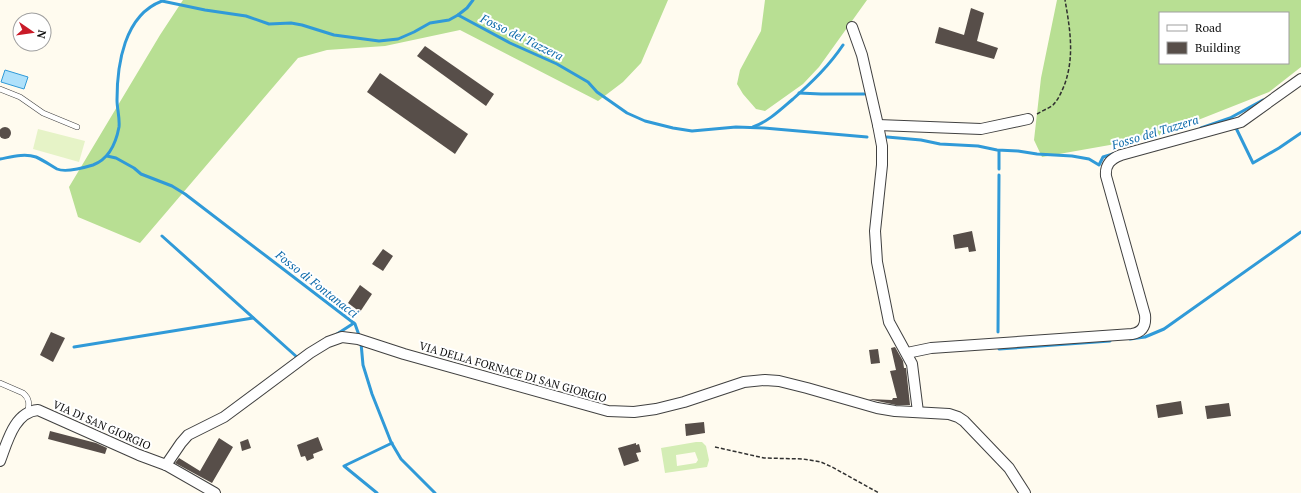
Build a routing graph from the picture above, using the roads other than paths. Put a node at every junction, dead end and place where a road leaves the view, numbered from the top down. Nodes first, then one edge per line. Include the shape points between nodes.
1 (852, 27) dead end
2 (1301, 80) edge
3 (0, 89) edge
4 (1028, 119) road end
5 (878, 125) junction
6 (77, 126) dead end
7 (907, 353) junction
8 (0, 383) edge
9 (28, 412) junction
10 (918, 412) junction
11 (0, 461) edge
12 (166, 465) junction
13 (216, 493) edge
14 (1025, 493) edge

1 - 5 street via 862,55
2 - 7 street via 1234,124 1121,155 1108,162 1107,181 1145,315 1144,327 1139,332 931,348
3 - 6 lane via 20,97 44,113
4 - 5 street via 981,129
5 - 7 street via 883,156 875,231 876,253 889,322
7 - 10 street via 914,373
8 - 9 lane via 26,396 29,402
9 - 11 street via 13,429
9 - 12 street, VIA DI SAN GIORGIO via 38,410
10 - 12 street, VIA DELLA FORNACE DI SAN GIORGIO via 877,408 807,388 758,380 656,409 612,412 358,339 342,337 310,353 224,417 188,435
10 - 14 street, VIA DELLA FORNACE DI SAN GIORGIO via 949,414 964,421 1009,468
12 - 13 street, VIA DI SAN GIORGIO

